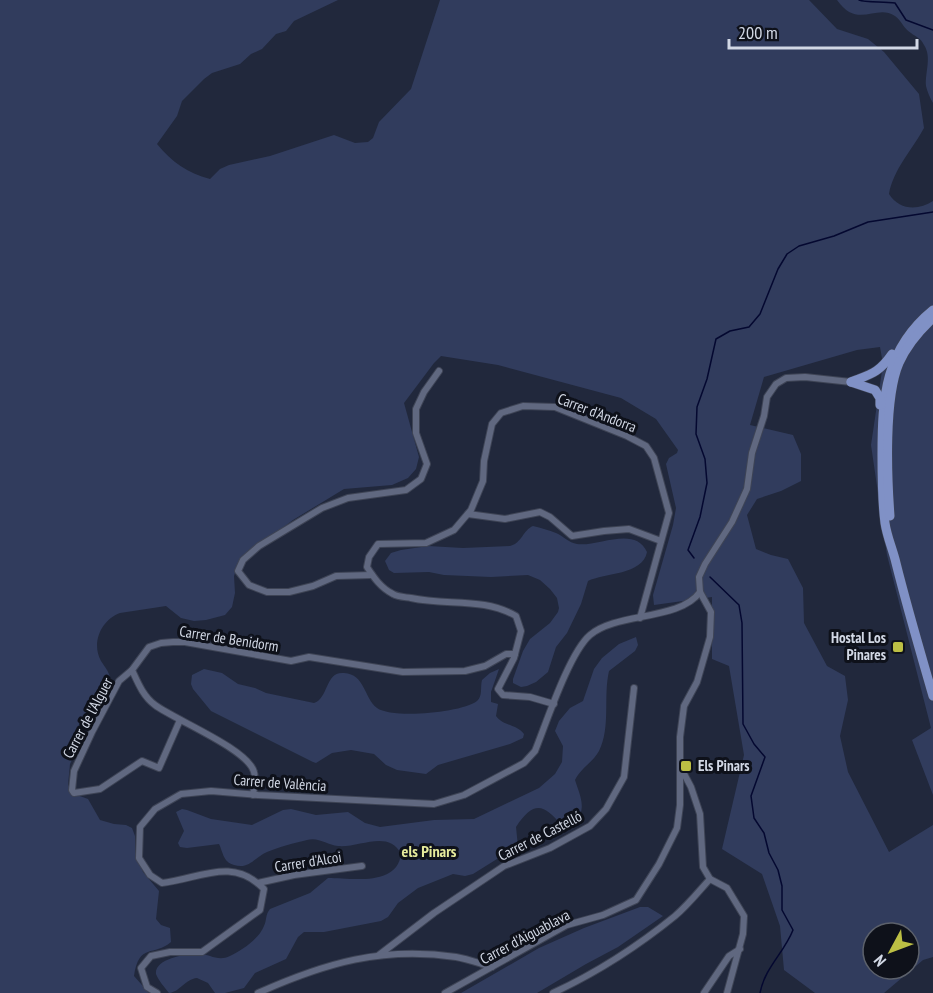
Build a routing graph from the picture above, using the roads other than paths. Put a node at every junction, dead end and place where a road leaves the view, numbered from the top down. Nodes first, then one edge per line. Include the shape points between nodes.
1 (933, 310) edge
2 (933, 318) edge
3 (917, 323) junction
4 (439, 371) dead end
5 (872, 375) junction
6 (850, 382) junction
7 (887, 385) junction
8 (872, 389) junction
9 (882, 457) junction
10 (888, 477) junction
11 (468, 514) junction
12 (662, 541) junction
13 (891, 542) junction
14 (372, 575) junction
15 (700, 592) junction
16 (640, 618) junction
17 (515, 654) junction
18 (132, 670) junction
19 (634, 688) dead end
20 (933, 696) edge
21 (554, 704) junction
22 (180, 720) junction
23 (681, 769) junction
24 (253, 795) junction
25 (362, 866) dead end
26 (710, 879) junction
27 (258, 883) junction
28 (740, 949) junction
29 (379, 955) junction
30 (492, 967) junction
31 (157, 993) edge
32 (258, 993) edge
33 (445, 993) edge
34 (552, 993) edge
35 (704, 993) edge
36 (728, 993) edge

1 - 3 main road
2 - 7 main road via 920,326 904,346
2 - 10 main road via 908,345 895,376
3 - 5 main road via 884,366
3 - 7 main road via 899,350
4 - 14 street via 416,410 416,433 427,464 422,479 406,490 348,498 322,508 260,546 243,560 238,571 249,585 267,592 290,592 336,576
5 - 6 main road
5 - 7 main road via 884,374
5 - 8 main road
6 - 8 main road
6 - 15 street via 805,377 786,378 776,384 767,397 747,489 699,577
7 - 8 main road
7 - 9 main road
7 - 10 main road
8 - 9 main road via 880,400 878,445
9 - 13 main road via 885,525
10 - 13 main road
11 - 12 street via 504,519 540,512 572,536 629,529
11 - 12 street, Carrer d'Andorra via 483,481 492,424 501,413 524,406 555,407 646,446 654,458 669,513
11 - 14 street, Carrer d'Andorra via 454,530 426,543 378,544 367,567
12 - 16 street, Carrer d'Andorra
13 - 20 main road
14 - 17 street via 393,594 423,601 471,602 516,616 521,631
15 - 16 street, Carrer de València via 693,601
15 - 23 street, Carrer d'Aiguablava via 711,612 710,637 697,682 684,706
16 - 21 street, Carrer de València via 613,624 590,635 573,659
17 - 18 street, Carrer de Benidorm via 465,671 403,672 309,657 291,661 172,642 149,647
17 - 21 street via 498,689 503,695
18 - 22 street via 140,689 154,704
18 - 22 street, Carrer de l'Alguer via 119,681 92,732 74,771 74,793 100,789 142,761 159,768
19 - 29 street, Carrer de Castelló via 624,777 606,809 590,826 550,848 504,866
21 - 24 street, Carrer de València via 536,751 524,763 464,795 434,804
22 - 24 street via 243,757 254,770
23 - 26 street via 700,814 703,867
23 - 30 street, Carrer d'Aiguablava via 677,828 636,900 567,925
24 - 27 street, Carrer de València via 211,791 181,794 155,809 140,826 140,858 150,874 162,883 228,871 252,876
25 - 27 street, Carrer d'Alcoi
26 - 28 street via 727,888 744,916
26 - 34 street via 676,915 576,982
27 - 31 street via 264,889 260,910 202,952 150,956 141,968 147,987
28 - 35 street via 729,956
28 - 36 street
29 - 30 street via 458,957
29 - 32 street via 328,966
30 - 33 street, Carrer d'Aiguablava

